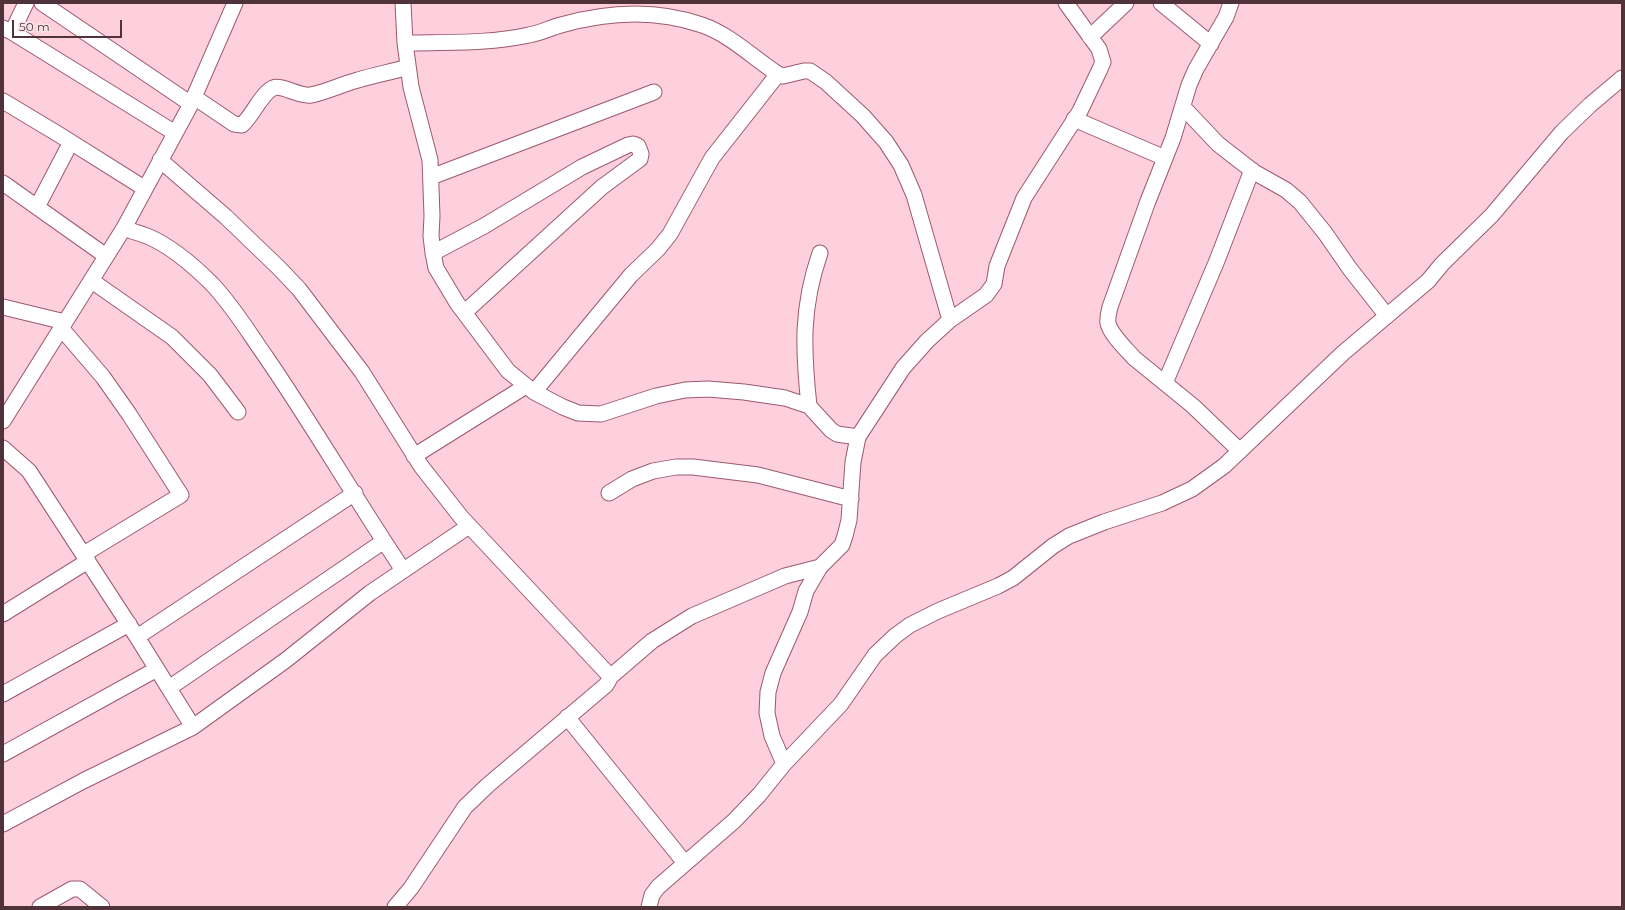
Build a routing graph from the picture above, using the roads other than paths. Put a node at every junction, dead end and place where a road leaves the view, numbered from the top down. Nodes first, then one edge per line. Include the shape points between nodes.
1 (26, 3) edge
2 (42, 3) edge
3 (235, 3) edge
4 (403, 3) edge
5 (1066, 3) edge
6 (1126, 3) edge
7 (1161, 3) edge
8 (1231, 3) edge
9 (8, 30) edge
10 (1090, 37) junction
11 (405, 43) junction
12 (1211, 44) junction
13 (408, 67) junction
14 (778, 74) junction
15 (1622, 78) edge
16 (654, 92) dead end
17 (192, 100) junction
18 (3, 101) edge
19 (1183, 107) junction
20 (1074, 119) junction
21 (175, 133) junction
22 (71, 142) junction
23 (1165, 158) junction
24 (160, 160) junction
25 (1252, 170) junction
26 (431, 178) junction
27 (3, 183) edge
28 (144, 188) junction
29 (37, 207) junction
30 (124, 228) junction
31 (433, 253) junction
32 (820, 253) dead end
33 (106, 256) junction
34 (92, 281) junction
35 (3, 307) edge
36 (465, 312) junction
37 (1387, 316) junction
38 (950, 320) junction
39 (63, 325) junction
40 (1165, 383) junction
41 (530, 389) junction
42 (809, 406) junction
43 (238, 412) dead end
44 (3, 421) edge
45 (858, 437) junction
46 (3, 448) edge
47 (1240, 451) junction
48 (414, 456) junction
49 (355, 493) junction
50 (609, 493) dead end
51 (851, 499) junction
52 (470, 526) junction
53 (384, 542) junction
54 (86, 558) junction
55 (820, 567) junction
56 (404, 570) junction
57 (3, 614) edge
58 (129, 624) junction
59 (137, 637) junction
60 (157, 669) junction
61 (610, 678) junction
62 (169, 688) junction
63 (3, 694) edge
64 (567, 717) junction
65 (193, 727) junction
66 (3, 754) edge
67 (784, 764) junction
68 (3, 824) edge
69 (685, 863) junction
70 (40, 907) edge
71 (102, 907) edge
72 (395, 907) edge
73 (649, 907) edge

1 - 9 street
2 - 17 street
3 - 17 street
4 - 11 street
5 - 10 street
6 - 10 street
7 - 12 street
8 - 12 street
9 - 21 street
10 - 20 street via 1099,49 1103,62
11 - 13 street
11 - 14 street via 503,39 530,35 597,17 634,13 679,18 703,25 722,34
12 - 19 street via 1189,85
13 - 17 street via 311,95 302,96 281,87 273,88 242,124 234,124
13 - 26 street via 430,160
14 - 38 street via 783,76 810,71 863,116 886,142 901,165 914,195
14 - 41 street via 712,158 670,234
15 - 37 street via 1590,104 1562,132 1492,215 1428,281
16 - 26 street
17 - 21 street
18 - 22 street
19 - 23 street
19 - 25 street via 1218,144
20 - 23 street
20 - 38 street via 1024,198 997,266 994,284 986,294
21 - 24 street
22 - 28 street
22 - 29 street
23 - 40 street via 1108,316 1110,328 1125,349
24 - 28 street
24 - 48 street via 226,216 299,289 362,372
25 - 37 street via 1286,190 1300,202
25 - 40 street
26 - 31 street
27 - 29 street
28 - 30 street
29 - 33 street
30 - 33 street
30 - 49 street via 147,236 167,248 213,284 276,372
31 - 36 street via 436,268
31 - 36 street via 484,226 582,167 628,145 638,146 640,159 602,187
32 - 42 street via 809,287 806,314 805,364
33 - 34 street
34 - 39 street
34 - 43 street via 172,337 210,375
35 - 39 street
36 - 41 street via 503,366
37 - 47 street via 1343,353
38 - 45 street via 903,368
39 - 44 street
39 - 54 street via 129,414 181,495
40 - 47 street
41 - 42 street via 563,407 578,413 590,414 601,414 656,396 685,390 708,389 785,398
41 - 48 street
42 - 45 street via 837,434
45 - 51 street via 853,462
46 - 54 street via 29,471
47 - 67 street via 1192,489 1162,503 1069,536 1052,546 1014,578 905,628 875,655 841,704
48 - 52 street
49 - 53 street
49 - 59 street
50 - 51 street via 632,479 654,471 693,467 758,475
51 - 55 street via 842,545
52 - 56 street
52 - 61 street
53 - 56 street
53 - 62 street
54 - 57 street
54 - 58 street
55 - 61 street via 785,576 692,616 652,641
55 - 67 street via 806,591 800,612 773,673 768,692 767,713 772,736
56 - 65 street
58 - 59 street
58 - 63 street
59 - 60 street
60 - 62 street
60 - 66 street
61 - 64 street via 606,685
62 - 65 street
64 - 69 street
64 - 72 street via 465,807 411,888
65 - 68 street
67 - 69 street via 734,821
69 - 73 street via 658,887 652,895
70 - 71 street via 72,889 80,889

